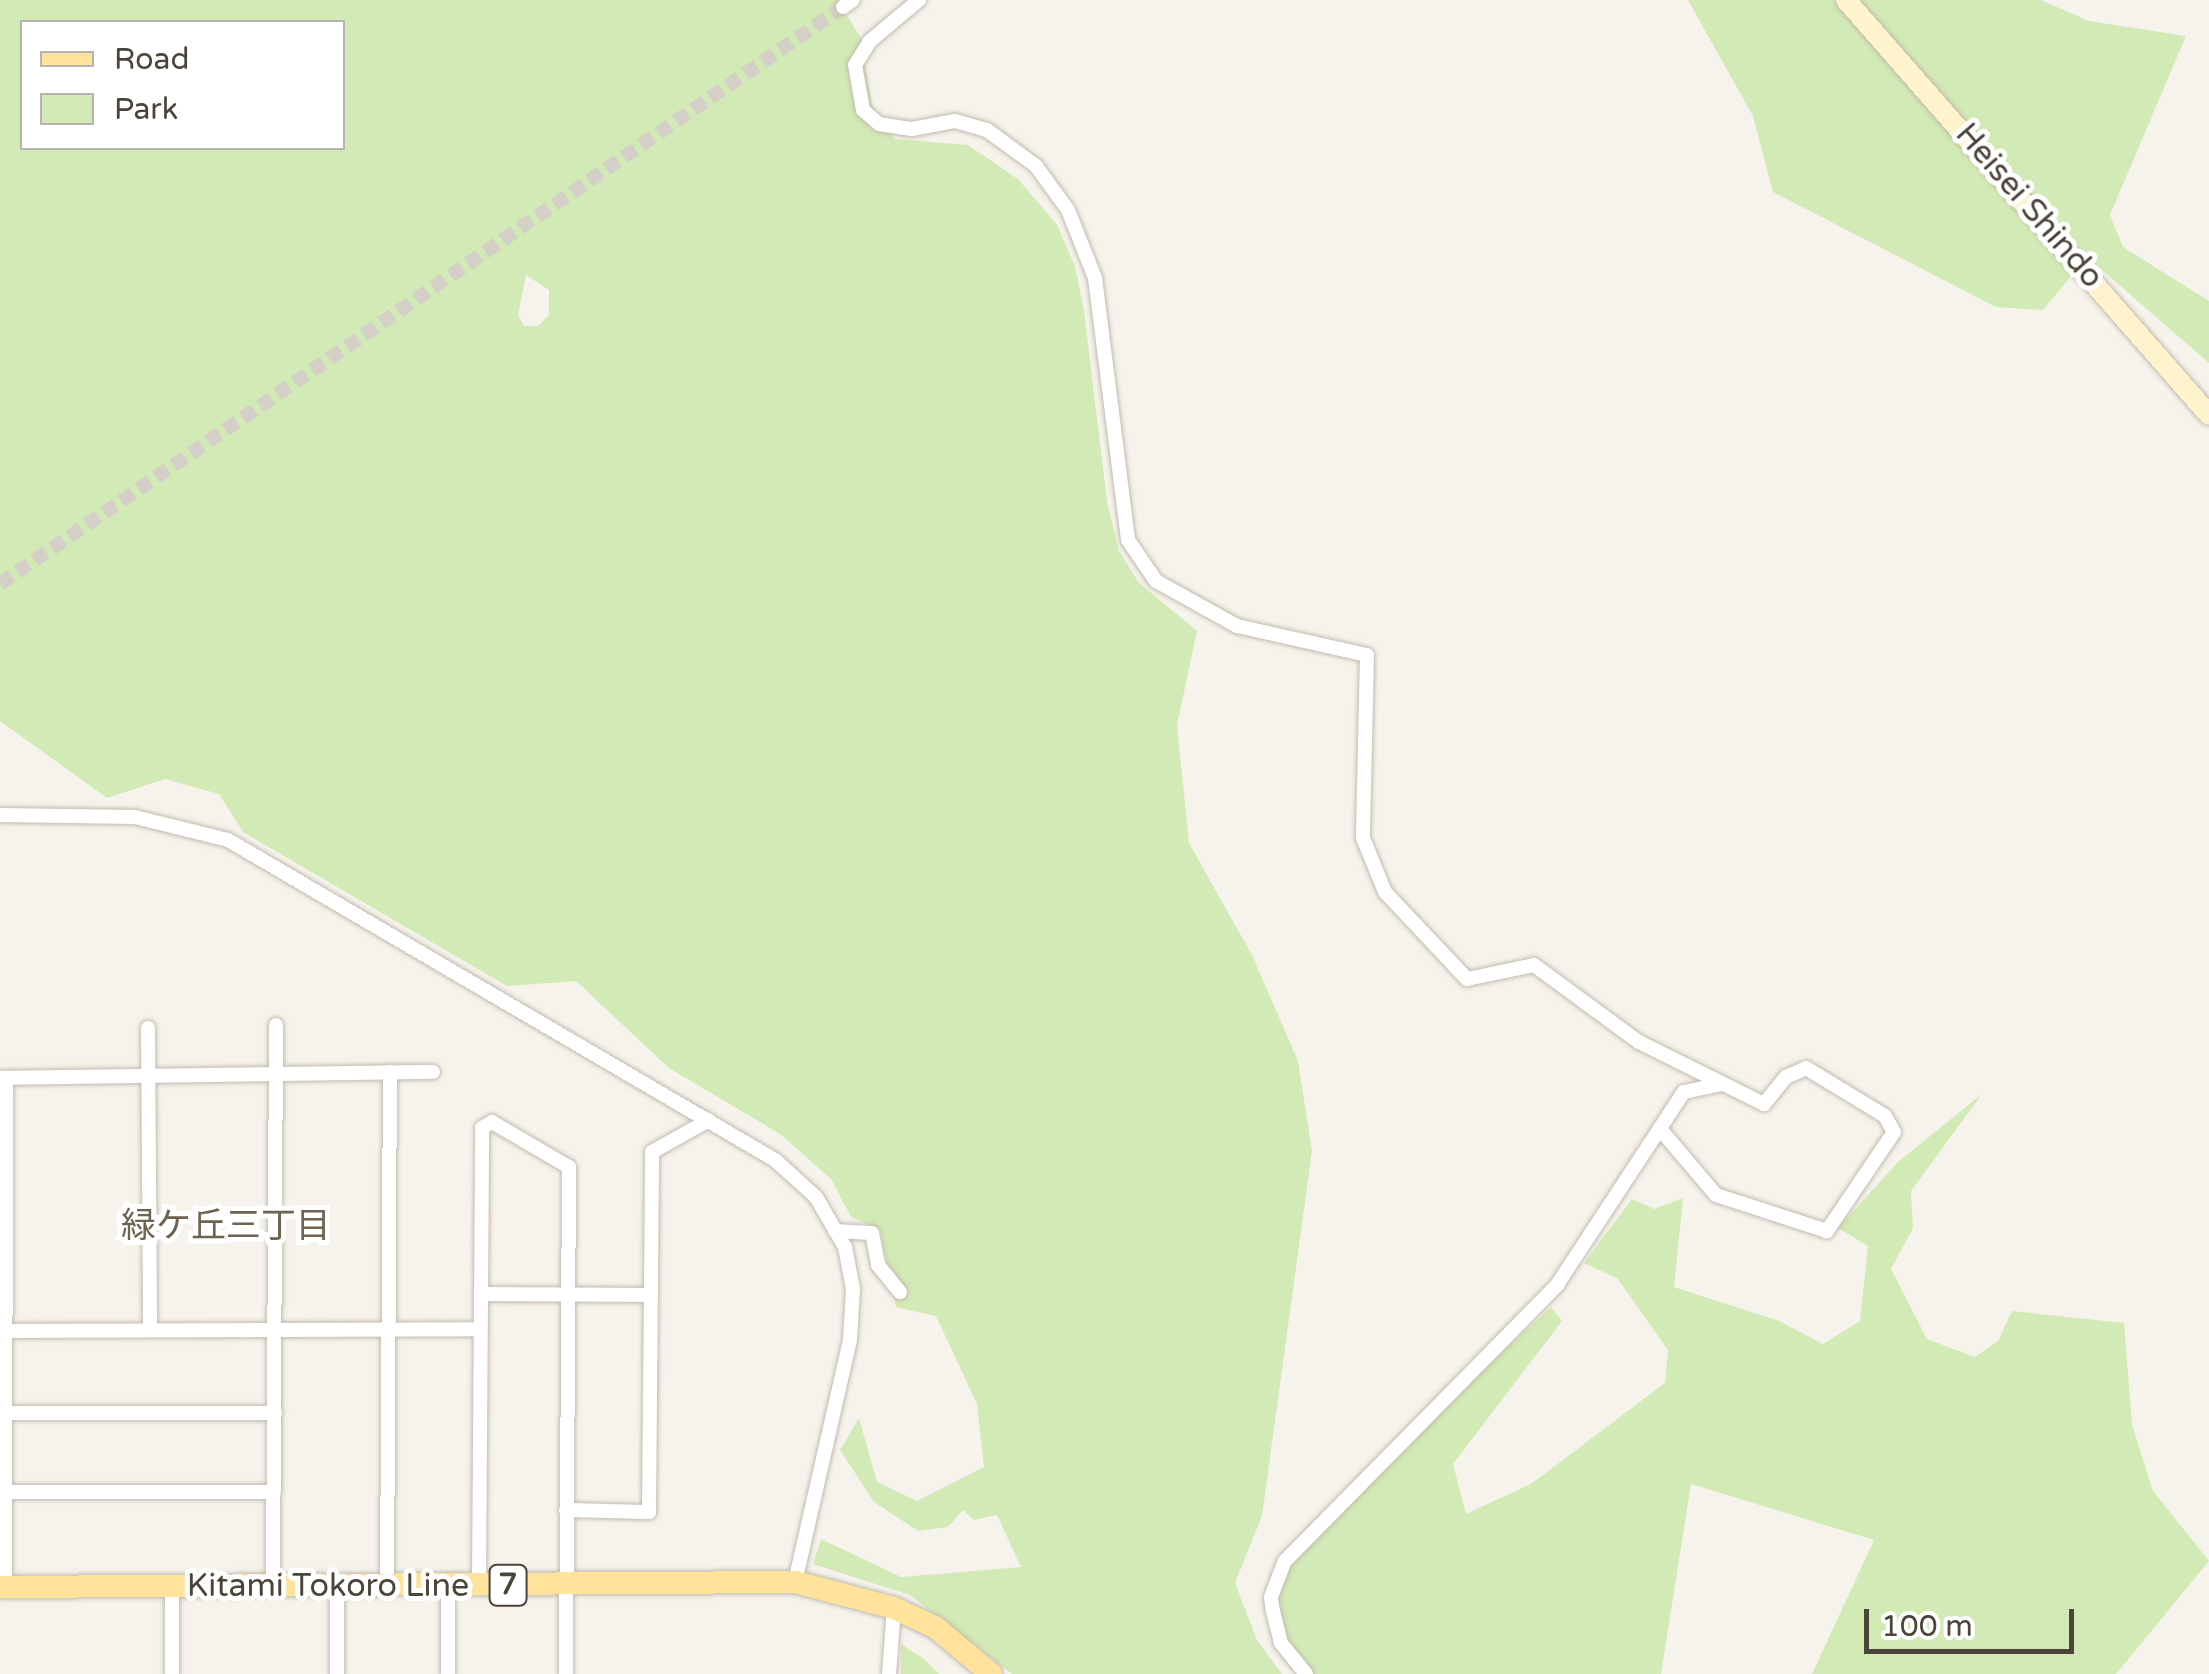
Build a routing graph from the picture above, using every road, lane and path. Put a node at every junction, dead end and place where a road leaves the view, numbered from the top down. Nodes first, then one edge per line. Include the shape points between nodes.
1 (919, 0) edge
2 (1846, 0) edge
3 (2209, 415) edge
4 (0, 815) edge
5 (276, 1025) dead end
6 (148, 1028) dead end
7 (149, 1072) junction
8 (390, 1072) junction
9 (433, 1072) dead end
10 (274, 1073) junction
11 (3, 1078) edge
12 (1722, 1084) junction
13 (709, 1120) junction
14 (1660, 1129) junction
15 (2, 1176) edge
16 (836, 1231) junction
17 (900, 1292) dead end
18 (481, 1294) junction
19 (568, 1294) junction
20 (651, 1295) junction
21 (388, 1328) junction
22 (480, 1329) junction
23 (150, 1330) junction
24 (276, 1330) junction
25 (2, 1332) edge
26 (3, 1413) edge
27 (275, 1413) junction
28 (3, 1492) edge
29 (274, 1492) junction
30 (566, 1510) junction
31 (794, 1582) junction
32 (566, 1585) junction
33 (172, 1586) junction
34 (273, 1586) junction
35 (337, 1586) junction
36 (387, 1586) junction
37 (448, 1586) junction
38 (479, 1586) junction
39 (2, 1587) edge
40 (894, 1608) junction
41 (172, 1674) edge
42 (337, 1674) edge
43 (448, 1674) edge
44 (566, 1674) edge
45 (888, 1674) edge
46 (991, 1674) edge
47 (1306, 1674) edge

1 - 12 street via 870,41 855,65 863,110 879,124 912,129 955,121 987,130 1036,166 1068,210 1096,278 1128,540 1156,581 1237,626 1367,654 1363,838 1384,892 1467,979 1534,965 1639,1042
2 - 3 street, Heisei Shindo
4 - 13 street via 135,817 228,840
5 - 10 street
6 - 7 street
7 - 10 street
7 - 11 street
7 - 23 street
8 - 9 street
8 - 10 street
8 - 21 street
10 - 24 street
11 - 15 street
12 - 14 street via 1684,1092
12 - 14 street via 1764,1104 1786,1077 1806,1068 1885,1116 1894,1132 1888,1144 1827,1231 1716,1196
13 - 16 street via 775,1160 816,1197
13 - 20 street via 652,1152
14 - 47 street via 1558,1285 1284,1561 1271,1596 1273,1612 1281,1643
15 - 25 street
16 - 17 street via 856,1227 872,1233 878,1265
16 - 31 street via 853,1290 850,1340
18 - 19 street
18 - 19 street via 482,1128 492,1122 568,1167
18 - 22 street
19 - 20 street
19 - 30 street
20 - 30 street via 649,1512
21 - 22 street
21 - 24 street
21 - 36 street
22 - 38 street
23 - 24 street
23 - 25 street
24 - 27 street
25 - 26 street
26 - 27 street
26 - 28 street
27 - 29 street
28 - 29 street
28 - 39 street
29 - 34 street
30 - 32 street
31 - 32 main road, Kitami Tokoro Line / 7
31 - 40 main road, Kitami Tokoro Line / 7
32 - 38 main road, Kitami Tokoro Line / 7
32 - 44 street
33 - 34 main road, Kitami Tokoro Line / 7
33 - 39 main road, Kitami Tokoro Line / 7
33 - 41 street
34 - 35 main road, Kitami Tokoro Line / 7
35 - 36 main road, Kitami Tokoro Line / 7
35 - 42 street
36 - 37 main road, Kitami Tokoro Line / 7
37 - 38 main road, Kitami Tokoro Line / 7
37 - 43 street
40 - 45 street
40 - 46 main road, Kitami Tokoro Line / 7 via 935,1628

